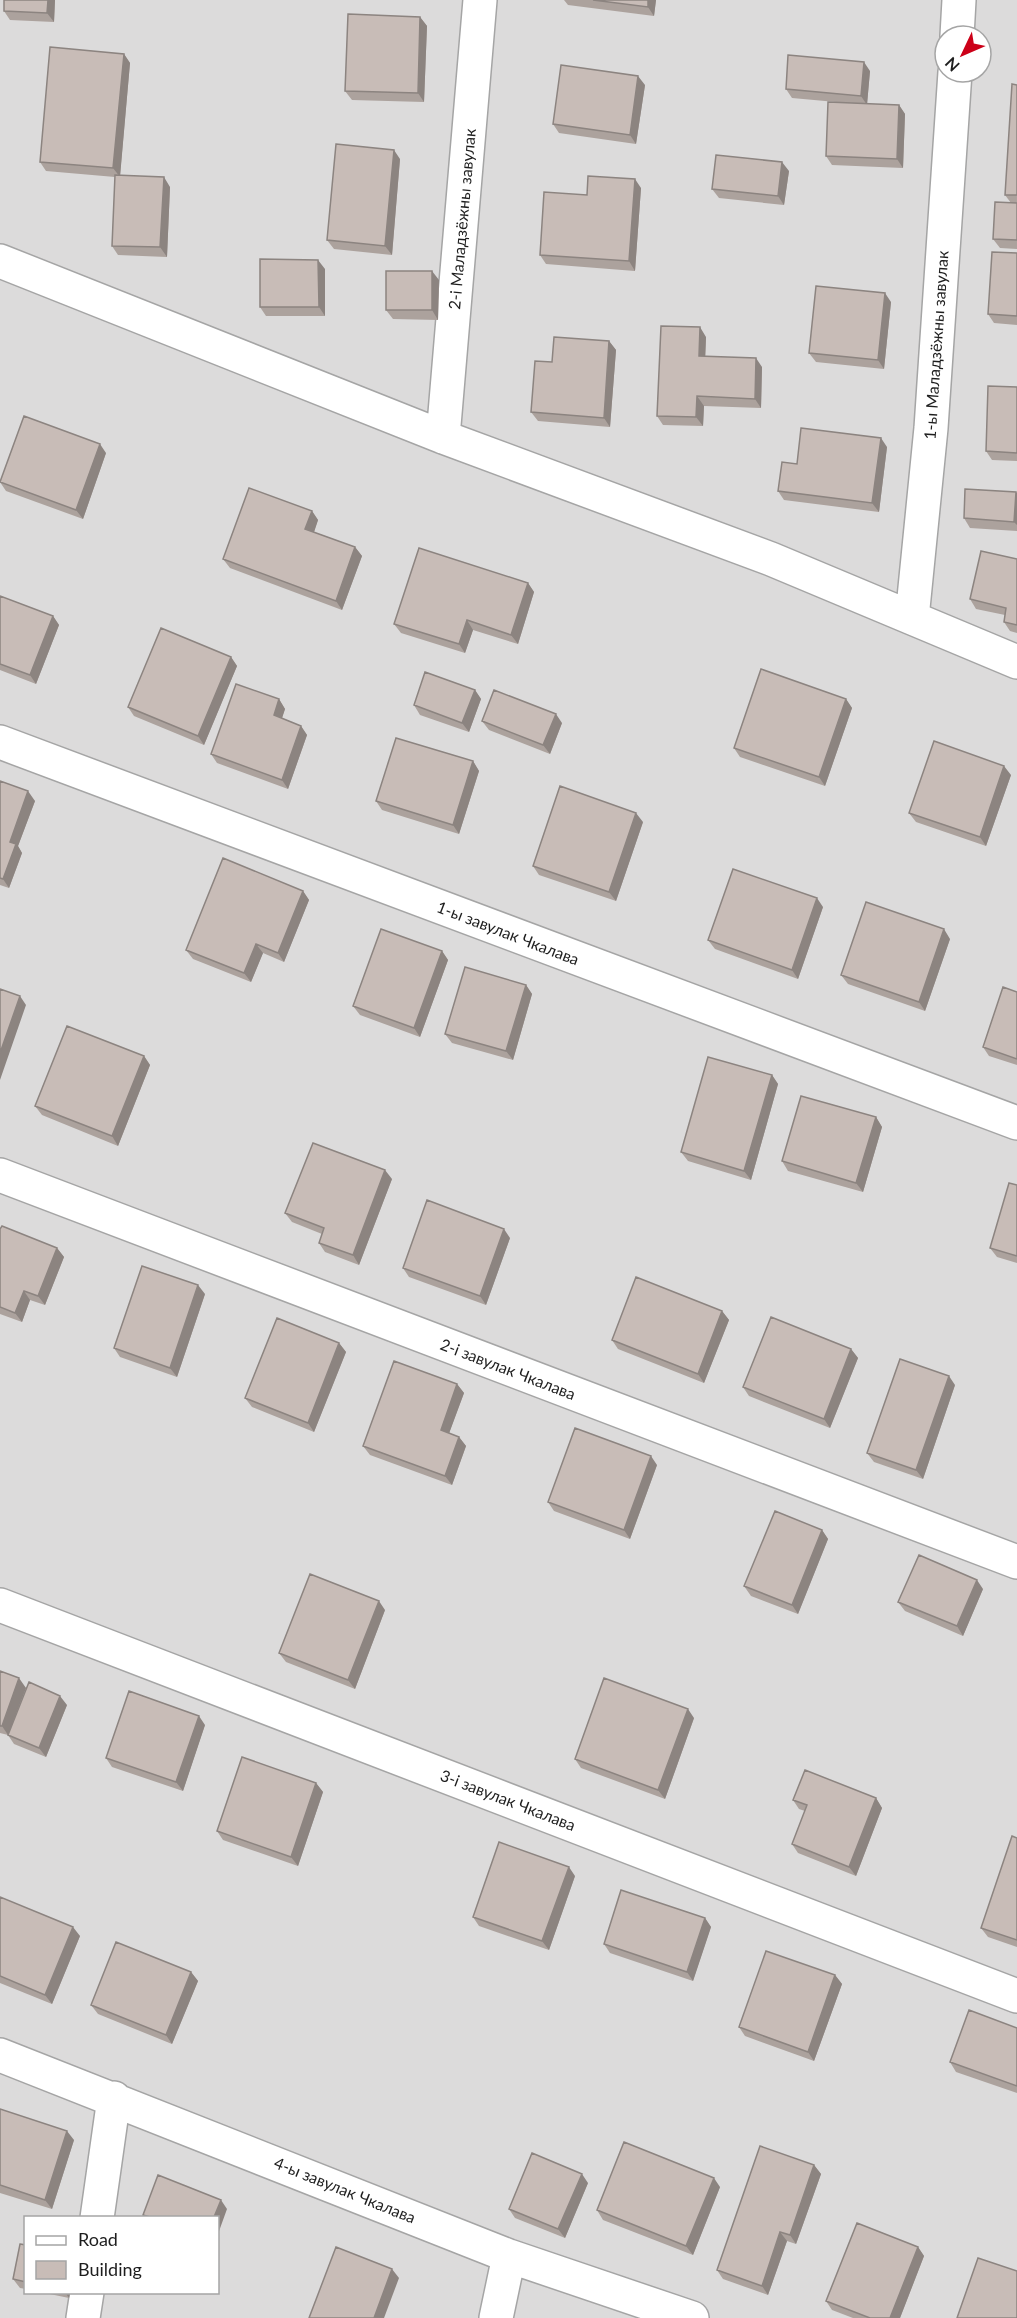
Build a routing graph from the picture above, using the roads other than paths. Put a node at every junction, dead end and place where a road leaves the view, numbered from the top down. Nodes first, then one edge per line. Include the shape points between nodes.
1 (480, 0) edge
2 (959, 0) edge
3 (958, 24) edge
4 (953, 84) edge
5 (0, 261) edge
6 (443, 437) junction
7 (912, 618) junction
8 (1017, 662) edge
9 (0, 742) edge
10 (1017, 1123) edge
11 (0, 1175) edge
12 (1017, 1562) edge
13 (0, 1605) edge
14 (1017, 1996) edge
15 (0, 2055) edge
16 (114, 2098) junction
17 (97, 2216) edge
18 (509, 2256) junction
19 (87, 2294) edge
20 (83, 2318) edge
21 (496, 2318) edge
22 (692, 2318) edge

1 - 6 street, 2-і Маладзёжны завулак
2 - 3 street
4 - 7 street, 1-ы Маладзёжны завулак via 932,428
5 - 6 street
6 - 7 street via 771,559
7 - 8 street
9 - 10 street, 1-ы завулак Чкалава
11 - 12 street, 2-і завулак Чкалава
13 - 14 street, 3-і завулак Чкалава
15 - 16 street, 4-ы завулак Чкалава
16 - 17 street
16 - 18 street, 4-ы завулак Чкалава
18 - 21 street
18 - 22 street, 4-ы завулак Чкалава
19 - 20 street

